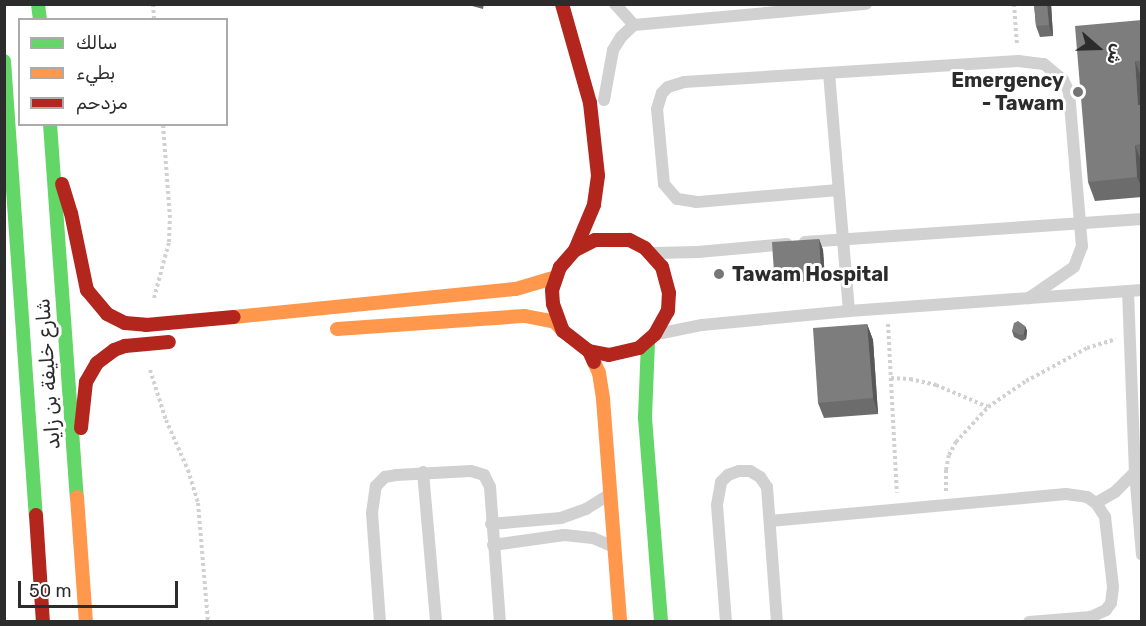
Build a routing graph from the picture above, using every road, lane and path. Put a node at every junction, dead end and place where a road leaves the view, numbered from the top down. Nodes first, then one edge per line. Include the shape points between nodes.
1 (562, 4) edge
2 (615, 4) edge
3 (866, 4) edge
4 (1014, 4) edge
5 (634, 25) junction
6 (4, 61) edge
7 (1018, 61) junction
8 (596, 63) dead end
9 (829, 73) junction
10 (604, 100) junction
11 (50, 126) edge
12 (163, 126) edge
13 (52, 162) junction
14 (838, 190) junction
15 (611, 195) dead end
16 (1142, 219) edge
17 (625, 224) dead end
18 (1080, 224) junction
19 (843, 239) junction
20 (645, 249) junction
21 (575, 250) junction
22 (556, 277) junction
23 (1142, 290) edge
24 (1128, 291) junction
25 (1029, 298) junction
26 (888, 308) junction
27 (849, 311) junction
28 (146, 324) junction
29 (323, 330) dead end
30 (563, 331) junction
31 (1131, 335) junction
32 (651, 338) junction
33 (187, 340) dead end
34 (146, 344) junction
35 (589, 351) junction
36 (891, 378) junction
37 (988, 406) junction
38 (1138, 430) edge
39 (74, 456) junction
40 (423, 472) junction
41 (1134, 472) junction
42 (609, 494) junction
43 (1095, 503) junction
44 (947, 505) junction
45 (898, 509) junction
46 (770, 521) junction
47 (491, 524) junction
48 (493, 545) junction
49 (613, 546) junction
50 (1142, 555) edge
51 (43, 621) edge
52 (86, 621) edge
53 (208, 621) edge
54 (380, 621) edge
55 (436, 621) edge
56 (500, 621) edge
57 (620, 621) edge
58 (661, 621) edge
59 (726, 621) edge
60 (777, 621) edge
61 (1029, 621) edge

1 - 21 main road via 590,103 598,176 594,205
2 - 5 lane
3 - 5 lane
4 - 7 path
5 - 10 lane via 613,50
6 - 51 main road, شارع خليفة بن زايد
7 - 9 lane
7 - 18 lane via 1044,64 1063,80 1069,92
8 - 10 main road
9 - 14 lane
9 - 14 lane via 675,84 658,101 659,145 664,184 677,199 687,202
10 - 15 main road
11 - 13 main road, شارع خليفة بن زايد
12 - 28 path via 169,242
13 - 28 main road via 71,213 82,274 92,300 116,319
13 - 39 main road, شارع خليفة بن زايد
14 - 19 lane
16 - 18 lane
17 - 20 main road
18 - 19 lane
18 - 25 lane via 1082,246 1074,267
19 - 20 lane via 698,252
19 - 27 lane
20 - 21 main road via 606,238
20 - 32 main road via 662,267 669,292 668,311
21 - 22 main road
22 - 28 main road via 516,289
22 - 30 main road via 553,304
23 - 24 lane
24 - 25 lane
24 - 31 lane
25 - 26 lane
26 - 27 lane
26 - 36 path
27 - 32 lane via 702,325
29 - 30 main road via 525,316 555,322
30 - 35 main road
31 - 37 path via 1087,348
31 - 38 lane
32 - 35 main road via 619,355
32 - 58 main road via 645,418
33 - 34 main road
34 - 39 main road via 114,350 91,372
34 - 53 path via 158,399 198,502
35 - 42 main road via 599,373 603,399
36 - 37 path via 936,385
36 - 45 path
37 - 44 path via 949,455
38 - 41 lane
39 - 52 main road, شارع خليفة بن زايد
40 - 47 lane via 471,471 484,475 490,487
40 - 54 lane via 385,477 376,486 372,513
40 - 55 lane
41 - 43 lane via 1115,492
41 - 50 lane
42 - 47 lane via 586,509 561,518
42 - 49 main road
43 - 44 lane via 1077,494
43 - 61 lane via 1105,517 1110,556 1113,595 1106,610 1091,618
44 - 45 lane
45 - 46 lane
46 - 59 lane via 766,487 760,477 750,471 738,471 721,482 717,505
46 - 60 lane
47 - 48 lane
48 - 49 lane via 564,535 593,538
48 - 56 lane
49 - 57 main road

